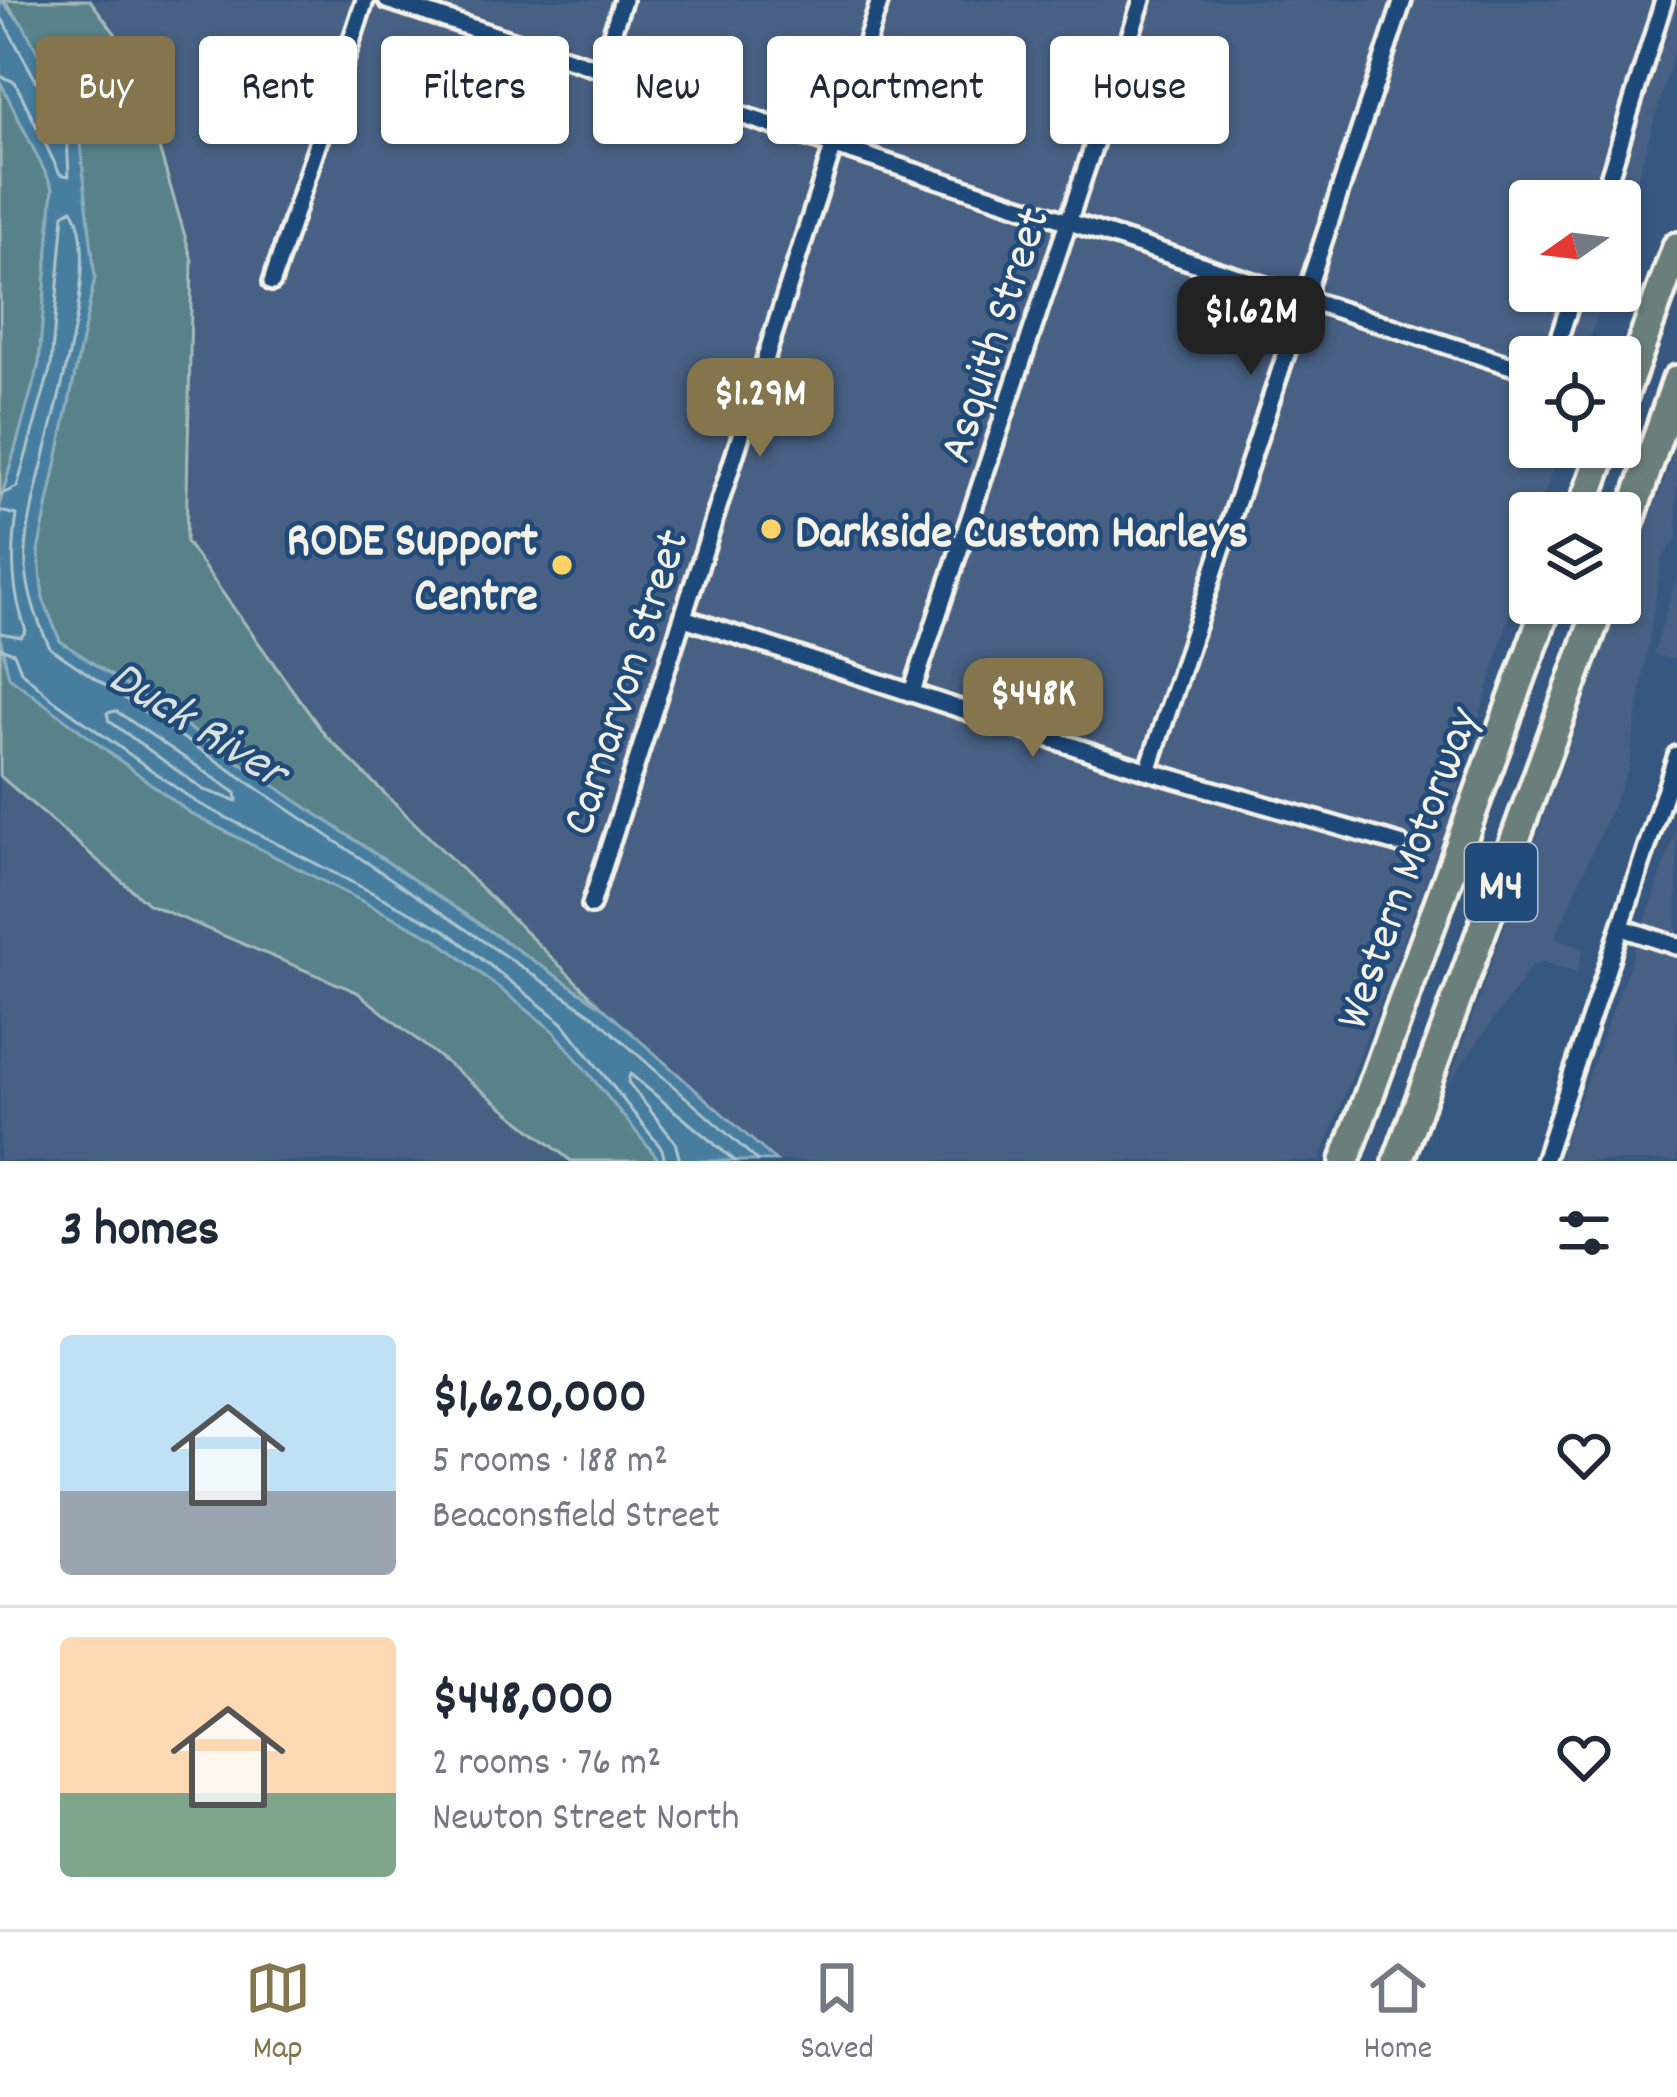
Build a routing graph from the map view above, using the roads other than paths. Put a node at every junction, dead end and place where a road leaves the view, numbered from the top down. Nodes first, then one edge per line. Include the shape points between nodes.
1 (365, 0) edge
2 (387, 0) edge
3 (623, 0) edge
4 (880, 0) edge
5 (1142, 0) edge
6 (1403, 0) edge
7 (1664, 0) edge
8 (611, 36) edge
9 (593, 67) edge
10 (743, 116) edge
11 (832, 145) junction
12 (1608, 180) edge
13 (1069, 222) junction
14 (1677, 248) edge
15 (272, 282) dead end
16 (1304, 298) junction
17 (1641, 347) edge
18 (1509, 365) edge
19 (1677, 380) edge
20 (1639, 492) edge
21 (684, 618) junction
22 (1540, 624) edge
23 (1593, 624) edge
24 (912, 692) junction
25 (1677, 755) edge
26 (1148, 771) junction
27 (1400, 844) dead end
28 (591, 905) dead end
29 (1622, 928) junction
30 (1677, 946) edge
31 (1345, 1161) edge
32 (1398, 1161) edge
33 (1544, 1161) edge

1 - 15 street
2 - 9 street
3 - 8 street
4 - 11 street, Carnarvon Street
5 - 13 street, Asquith Street
6 - 16 street
7 - 12 street
10 - 11 street
11 - 13 street
11 - 21 street, Carnarvon Street
13 - 16 street
13 - 24 street, Asquith Street
14 - 17 highway
16 - 18 street
16 - 26 street
19 - 20 highway
21 - 24 street
21 - 28 street, Carnarvon Street
22 - 31 highway, Western Motorway / M4
23 - 32 highway, Western Motorway / M4
24 - 26 street
25 - 29 street
26 - 27 street
29 - 30 street
29 - 33 street

